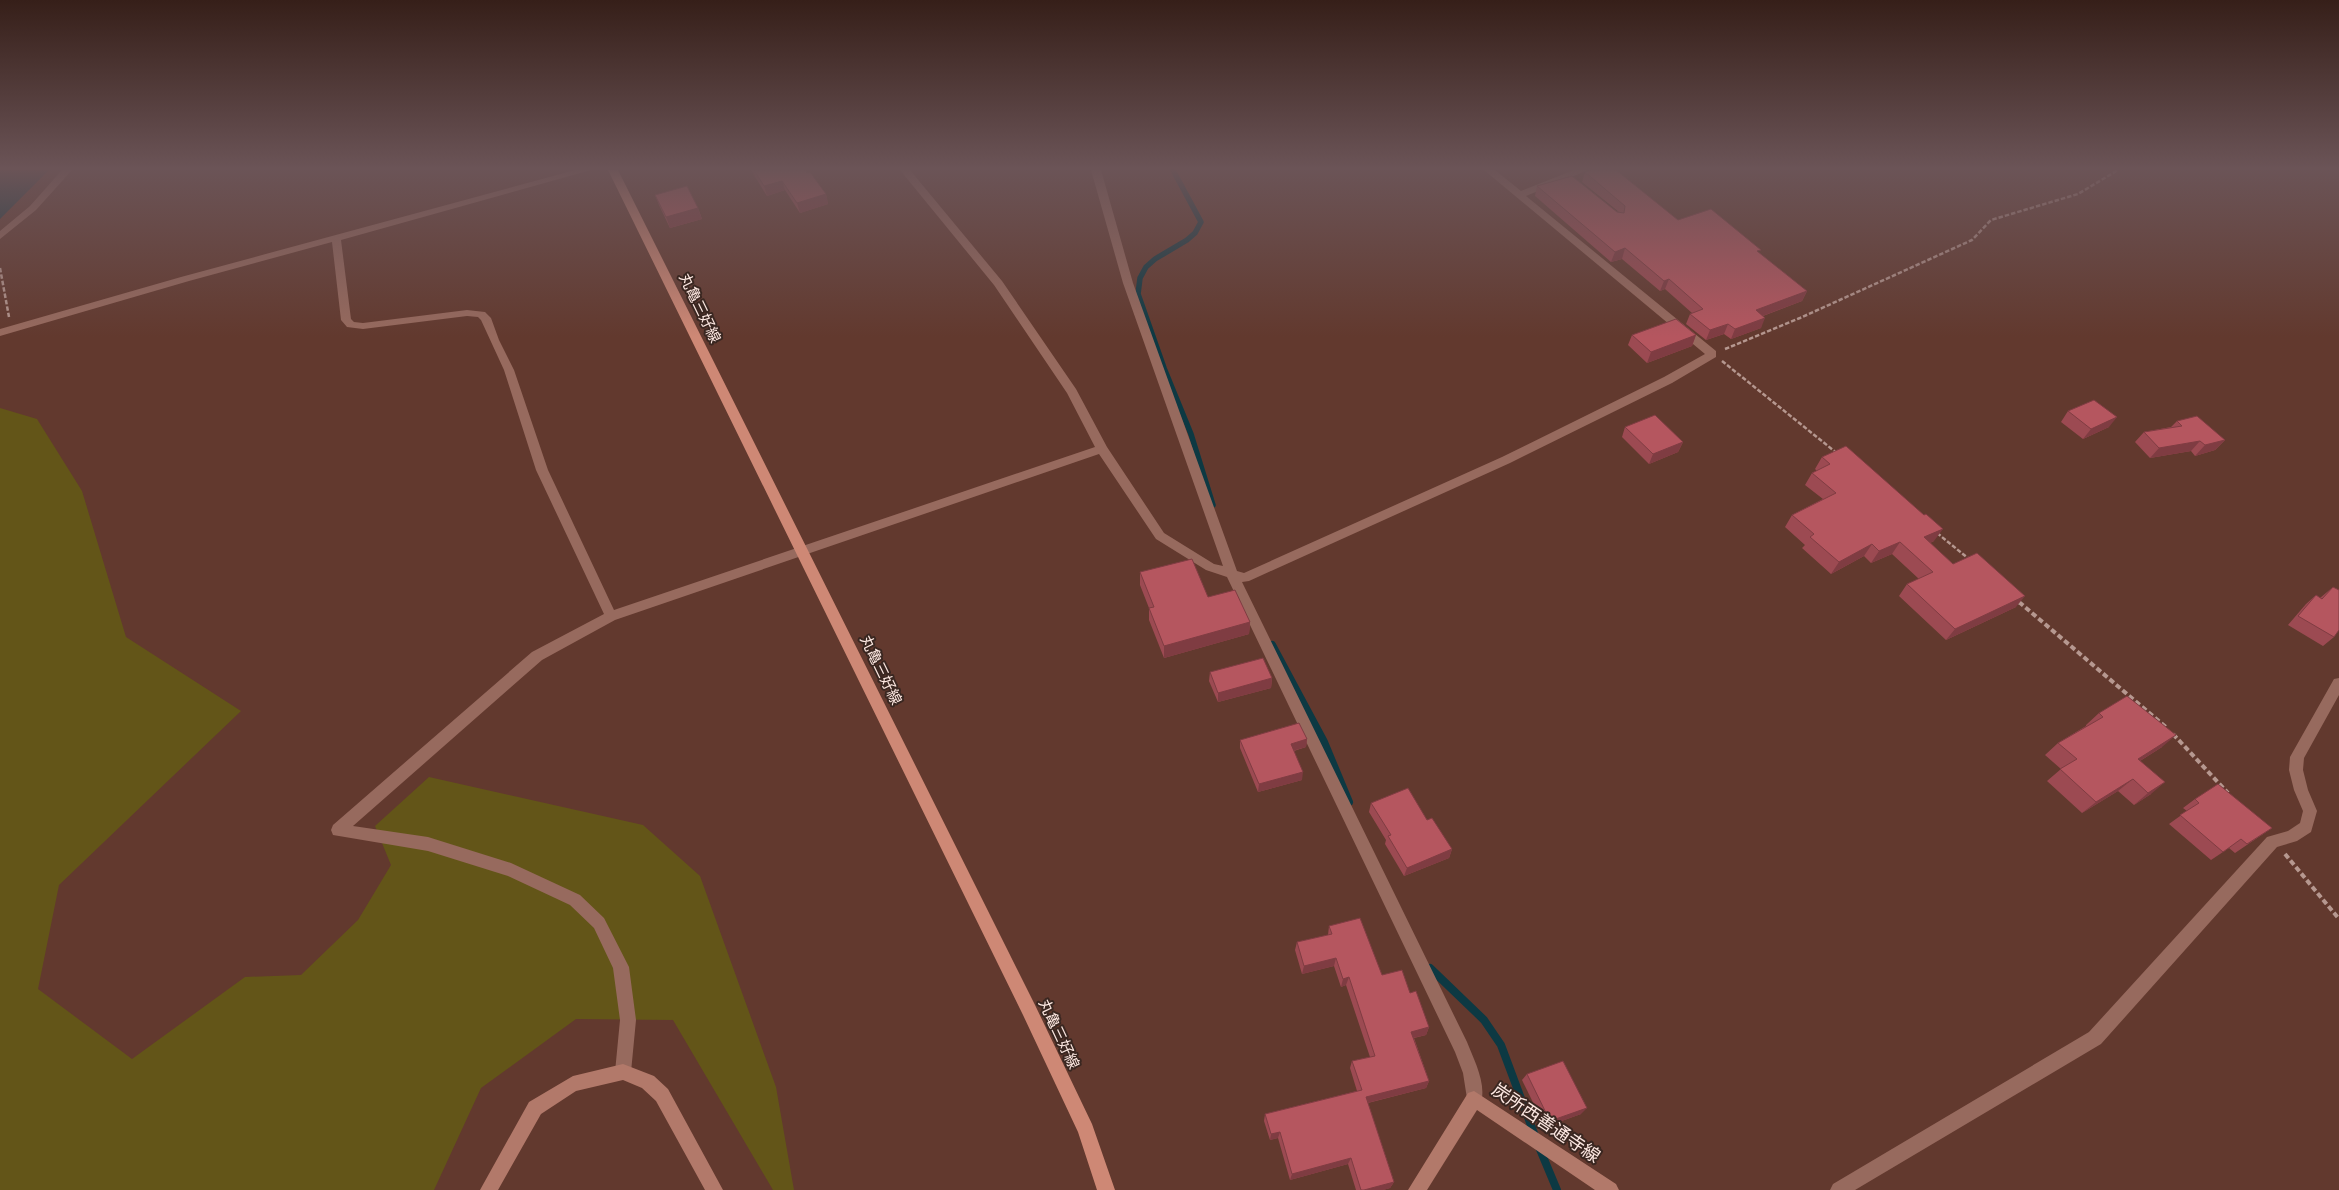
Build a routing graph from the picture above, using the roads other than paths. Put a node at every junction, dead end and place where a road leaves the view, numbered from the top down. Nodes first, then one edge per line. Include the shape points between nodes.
1 (12, 226) edge
2 (385, 226) edge
3 (640, 226) edge
4 (951, 226) edge
5 (1114, 226) edge
6 (1557, 226) edge
7 (0, 236) edge
8 (336, 239) junction
9 (0, 333) edge
10 (1102, 449) junction
11 (801, 550) junction
12 (1232, 574) junction
13 (611, 616) junction
14 (2339, 683) edge
15 (623, 1072) junction
16 (1474, 1099) junction
17 (489, 1190) edge
18 (714, 1190) edge
19 (1106, 1190) edge
20 (1417, 1190) edge
21 (1610, 1190) edge
22 (1839, 1190) edge

1 - 7 street
2 - 8 street
3 - 11 main road, 丸亀三好線
4 - 10 street via 998,283 1072,392
5 - 12 street via 1128,283
6 - 12 street via 1712,354 1668,380 1506,460 1245,578
8 - 9 street
8 - 13 street via 346,320 351,325 467,313 481,314 486,318 509,370 542,470
10 - 11 street
10 - 12 street via 1160,536 1210,567
11 - 13 street
11 - 19 main road, 丸亀三好線 via 1034,1018 1086,1130
12 - 16 street via 1461,1048 1471,1073
13 - 15 street via 537,656 338,830 428,844 511,870 575,900 599,923 621,967 628,1020
14 - 22 street via 2298,757 2296,770 2310,811 2306,827 2292,836 2272,842 2095,1038
15 - 17 street via 573,1084 535,1108
15 - 18 street via 648,1082 662,1095
16 - 20 street, 炭所西善通寺線
16 - 21 street, 炭所西善通寺線

